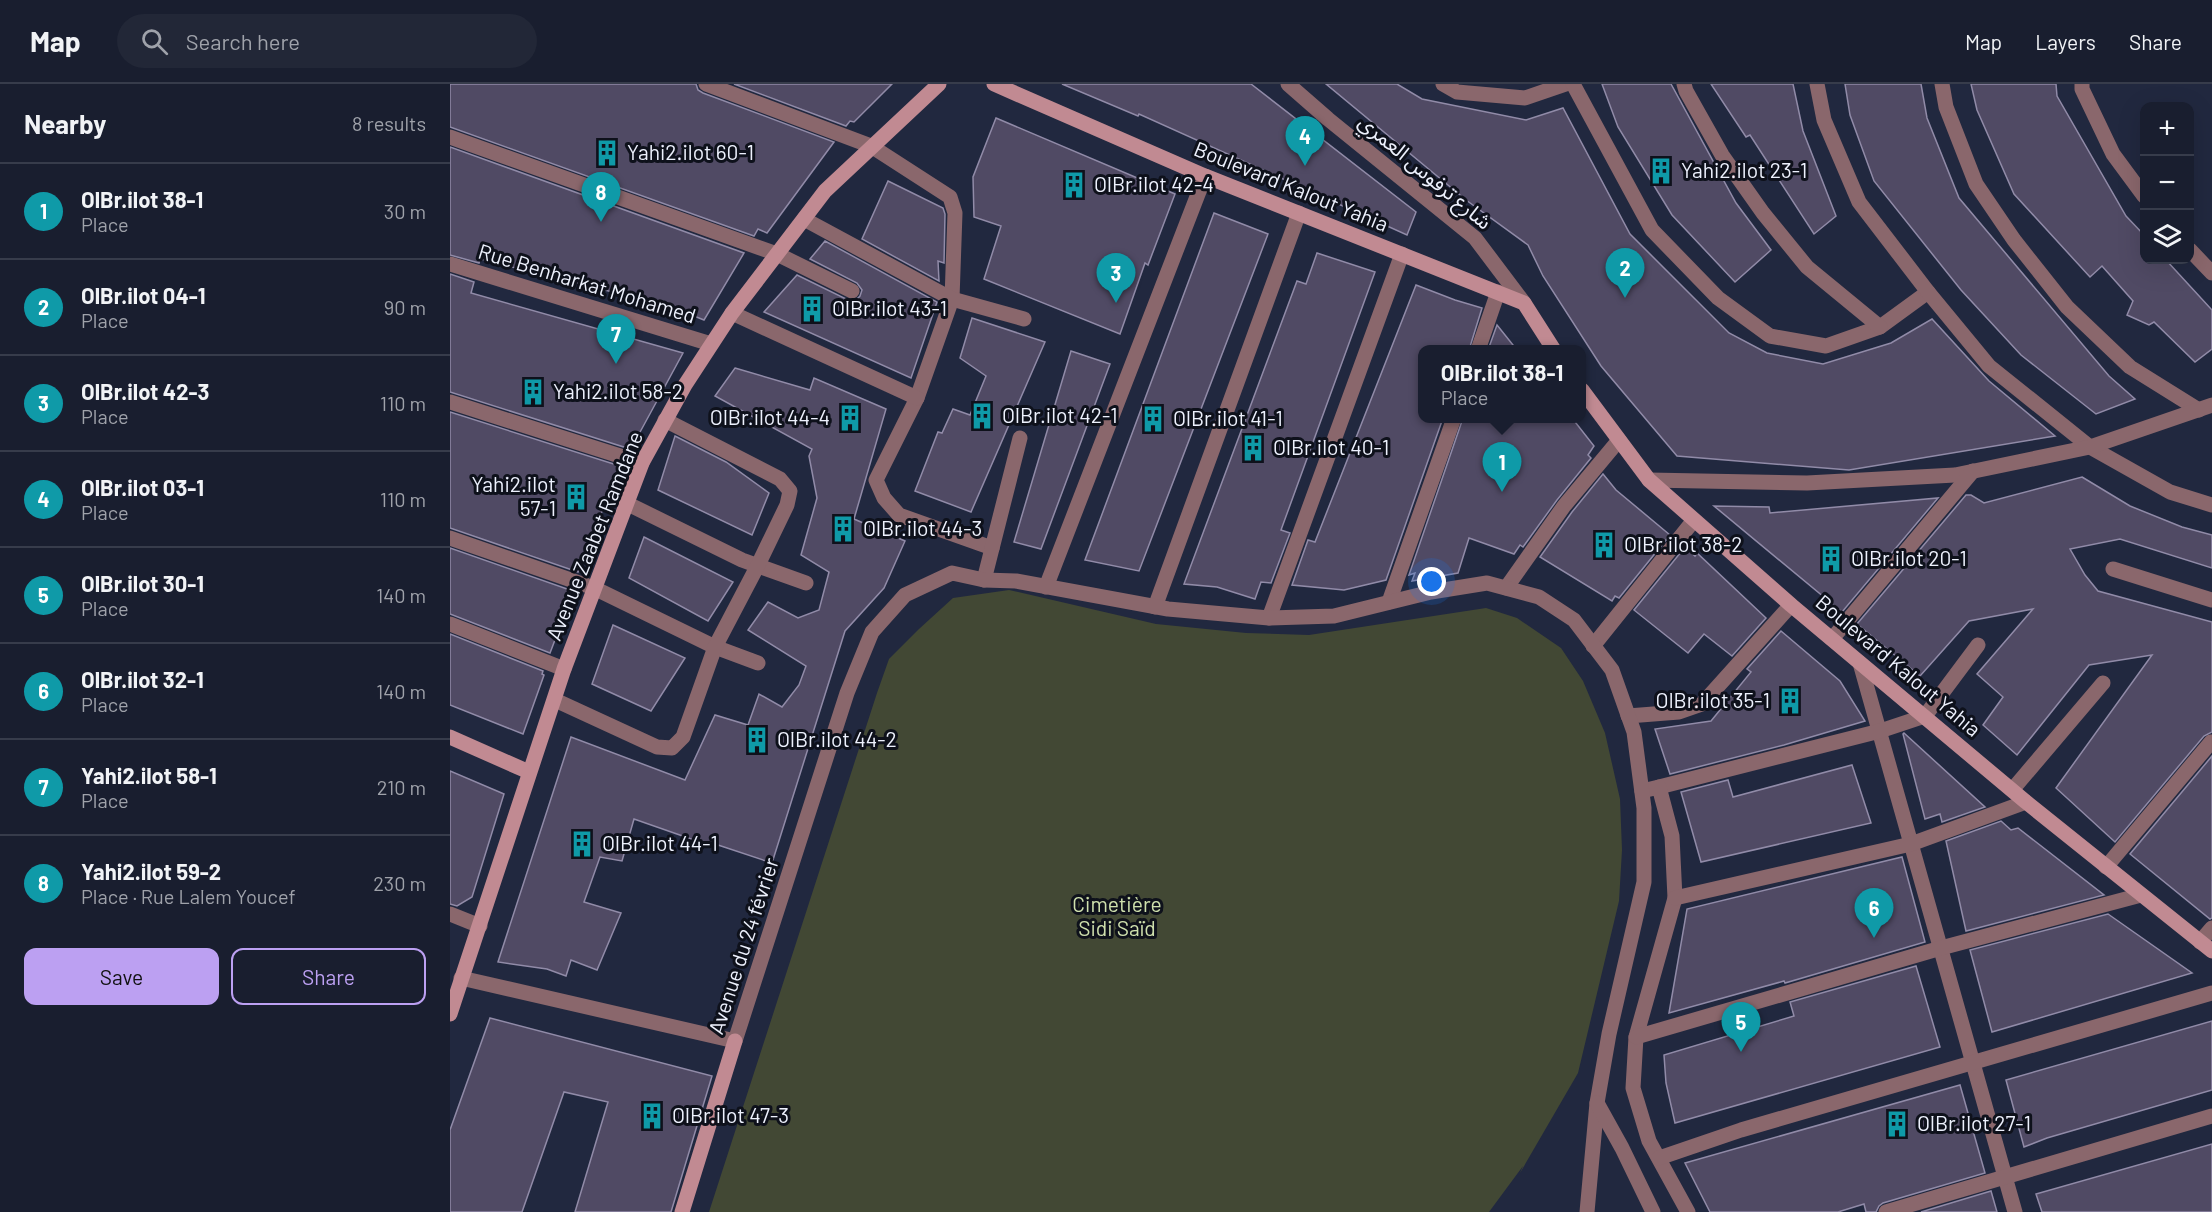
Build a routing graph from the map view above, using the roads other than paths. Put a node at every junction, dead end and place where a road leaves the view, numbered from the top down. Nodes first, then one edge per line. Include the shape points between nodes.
1 (706, 84) edge
2 (939, 84) edge
3 (994, 84) edge
4 (1288, 84) edge
5 (1443, 84) edge
6 (1566, 84) edge
7 (1573, 84) edge
8 (1684, 84) edge
9 (1817, 84) edge
10 (1942, 84) edge
11 (2082, 84) edge
12 (450, 137) edge
13 (872, 146) junction
14 (1205, 176) junction
15 (2140, 189) edge
16 (1299, 213) junction
17 (804, 219) junction
18 (777, 254) junction
19 (1402, 254) junction
20 (2194, 254) edge
21 (450, 264) edge
22 (2212, 273) edge
23 (852, 291) dead end
24 (1498, 292) junction
25 (1928, 292) junction
26 (952, 300) junction
27 (1524, 303) junction
28 (732, 313) junction
29 (1024, 319) dead end
30 (1880, 327) junction
31 (711, 344) junction
32 (1480, 345) edge
33 (1551, 345) edge
34 (1586, 397) edge
35 (917, 398) junction
36 (450, 402) edge
37 (2206, 408) edge
38 (665, 420) junction
39 (1452, 423) edge
40 (1020, 438) dead end
41 (1619, 440) junction
42 (2090, 447) junction
43 (642, 463) junction
44 (1973, 471) junction
45 (1649, 480) junction
46 (626, 503) junction
47 (2212, 505) edge
48 (1694, 520) junction
49 (450, 538) edge
50 (992, 548) junction
51 (758, 565) junction
52 (2113, 569) dead end
53 (984, 580) junction
54 (807, 583) dead end
55 (1046, 587) junction
56 (594, 588) junction
57 (1506, 588) junction
58 (2212, 600) edge
59 (1389, 602) junction
60 (1791, 605) junction
61 (1155, 607) junction
62 (1269, 618) junction
63 (450, 624) edge
64 (1832, 639) junction
65 (1978, 645) dead end
66 (1593, 646) junction
67 (715, 647) junction
68 (758, 663) dead end
69 (1860, 663) junction
70 (564, 669) junction
71 (2103, 683) dead end
72 (555, 700) junction
73 (1628, 716) junction
74 (1925, 716) junction
75 (1880, 731) junction
76 (450, 737) edge
77 (2211, 742) edge
78 (529, 772) junction
79 (1659, 787) junction
80 (2013, 789) junction
81 (1642, 791) junction
82 (2026, 802) junction
83 (1911, 844) junction
84 (2106, 867) junction
85 (2141, 895) junction
86 (1676, 898) junction
87 (450, 914) edge
88 (480, 926) junction
89 (2212, 928) edge
90 (2206, 947) edge
91 (1941, 948) junction
92 (461, 978) junction
93 (2212, 993) edge
94 (450, 1014) edge
95 (1636, 1037) junction
96 (735, 1041) junction
97 (1973, 1064) junction
98 (1597, 1103) junction
99 (2212, 1116) edge
100 (1659, 1158) junction
101 (2005, 1176) junction
102 (682, 1212) edge
103 (1587, 1212) edge
104 (1653, 1212) edge
105 (1688, 1212) edge
106 (1886, 1212) edge
107 (2015, 1212) edge

1 - 13 street
2 - 13 street, Avenue Zaabet Ramdane
3 - 14 street, Boulevard Kalout Yahia
4 - 27 street, شارع ترفوس العمري via 1475,238
5 - 6 street via 1457,92 1525,98
7 - 30 street via 1652,230 1718,298 1770,336 1826,346
8 - 30 street via 1722,155 1763,213 1807,267
9 - 25 street via 1824,120 1859,202
10 - 37 street via 1946,106 1976,184 2067,307 2130,367
11 - 15 street via 2113,154
12 - 18 street
13 - 17 street, Avenue Zaabet Ramdane via 825,191
13 - 26 street via 950,197 955,213
14 - 16 street, Boulevard Kalout Yahia
14 - 55 street
16 - 19 street, Boulevard Kalout Yahia
16 - 61 street
17 - 18 street, Avenue Zaabet Ramdane
17 - 26 street
18 - 23 street
18 - 28 street, Avenue Zaabet Ramdane
19 - 24 street, Boulevard Kalout Yahia
19 - 62 street
20 - 22 street
21 - 31 street, Rue Benharkat Mohamed
24 - 27 street, Boulevard Kalout Yahia
24 - 32 street
25 - 30 street
25 - 42 street via 1989,366
26 - 29 street
26 - 35 street
27 - 33 street
28 - 31 street, Avenue Zaabet Ramdane
28 - 35 street
31 - 38 street, Avenue Zaabet Ramdane
34 - 41 street, Boulevard Kalout Yahia
35 - 50 street via 876,480 884,498 899,515
36 - 43 street
37 - 42 street
38 - 43 street, Avenue Zaabet Ramdane
38 - 51 street via 780,479 790,491
39 - 59 street
40 - 50 street
41 - 45 street, Boulevard Kalout Yahia
41 - 57 street via 1564,506
42 - 44 street
42 - 47 street via 2170,492
43 - 46 street, Avenue Zaabet Ramdane
44 - 45 street via 1807,483
44 - 64 street
45 - 48 street, Boulevard Kalout Yahia
46 - 51 street
46 - 56 street, Avenue Zaabet Ramdane
48 - 60 street, Boulevard Kalout Yahia
48 - 66 street
49 - 56 street
50 - 53 street
51 - 54 street
51 - 67 street
52 - 58 street
53 - 55 street, Avenue du 24 février
53 - 96 street, Avenue du 24 février via 952,573 905,595 873,632 847,693
55 - 61 street, Avenue du 24 février
56 - 67 street
56 - 70 street, Avenue Zaabet Ramdane
57 - 59 street, Avenue du 24 février via 1487,583
57 - 66 street, Avenue du 24 février via 1539,597 1574,620
59 - 62 street, Avenue du 24 février via 1334,616
60 - 64 street, Boulevard Kalout Yahia
60 - 73 street via 1702,704 1679,712
61 - 62 street, Avenue du 24 février
63 - 70 street
64 - 69 street, Boulevard Kalout Yahia
65 - 74 street
66 - 73 street, Avenue du 24 février via 1612,670
67 - 68 street
67 - 72 street via 683,737 672,748 657,747
69 - 74 street, Boulevard Kalout Yahia
69 - 75 street
70 - 72 street, Avenue Zaabet Ramdane
71 - 80 street
72 - 78 street, Avenue Zaabet Ramdane
73 - 81 street, Avenue du 24 février
74 - 75 street
74 - 80 street, Boulevard Kalout Yahia
75 - 79 street
75 - 83 street
76 - 78 street
77 - 84 street
78 - 88 street, Avenue Zaabet Ramdane
79 - 81 street
79 - 86 street via 1672,836
80 - 82 street, Boulevard Kalout Yahia
81 - 98 street, Avenue du 24 février via 1644,882
82 - 83 street
82 - 84 street, Boulevard Kalout Yahia
83 - 86 street
83 - 91 street
84 - 85 street, Boulevard Kalout Yahia
85 - 90 street, Boulevard Kalout Yahia
85 - 91 street
86 - 95 street
87 - 88 street
88 - 92 street, Avenue Zaabet Ramdane
89 - 90 street
91 - 95 street
91 - 97 street
92 - 94 street, Avenue Zaabet Ramdane
92 - 96 street
93 - 97 street
95 - 100 street via 1633,1088 1649,1141
96 - 102 street, Avenue du 24 février
97 - 100 street via 1742,1130
97 - 101 street
98 - 103 street, Avenue du 24 février
98 - 104 street
99 - 101 street
100 - 105 street
101 - 106 street
101 - 107 street

